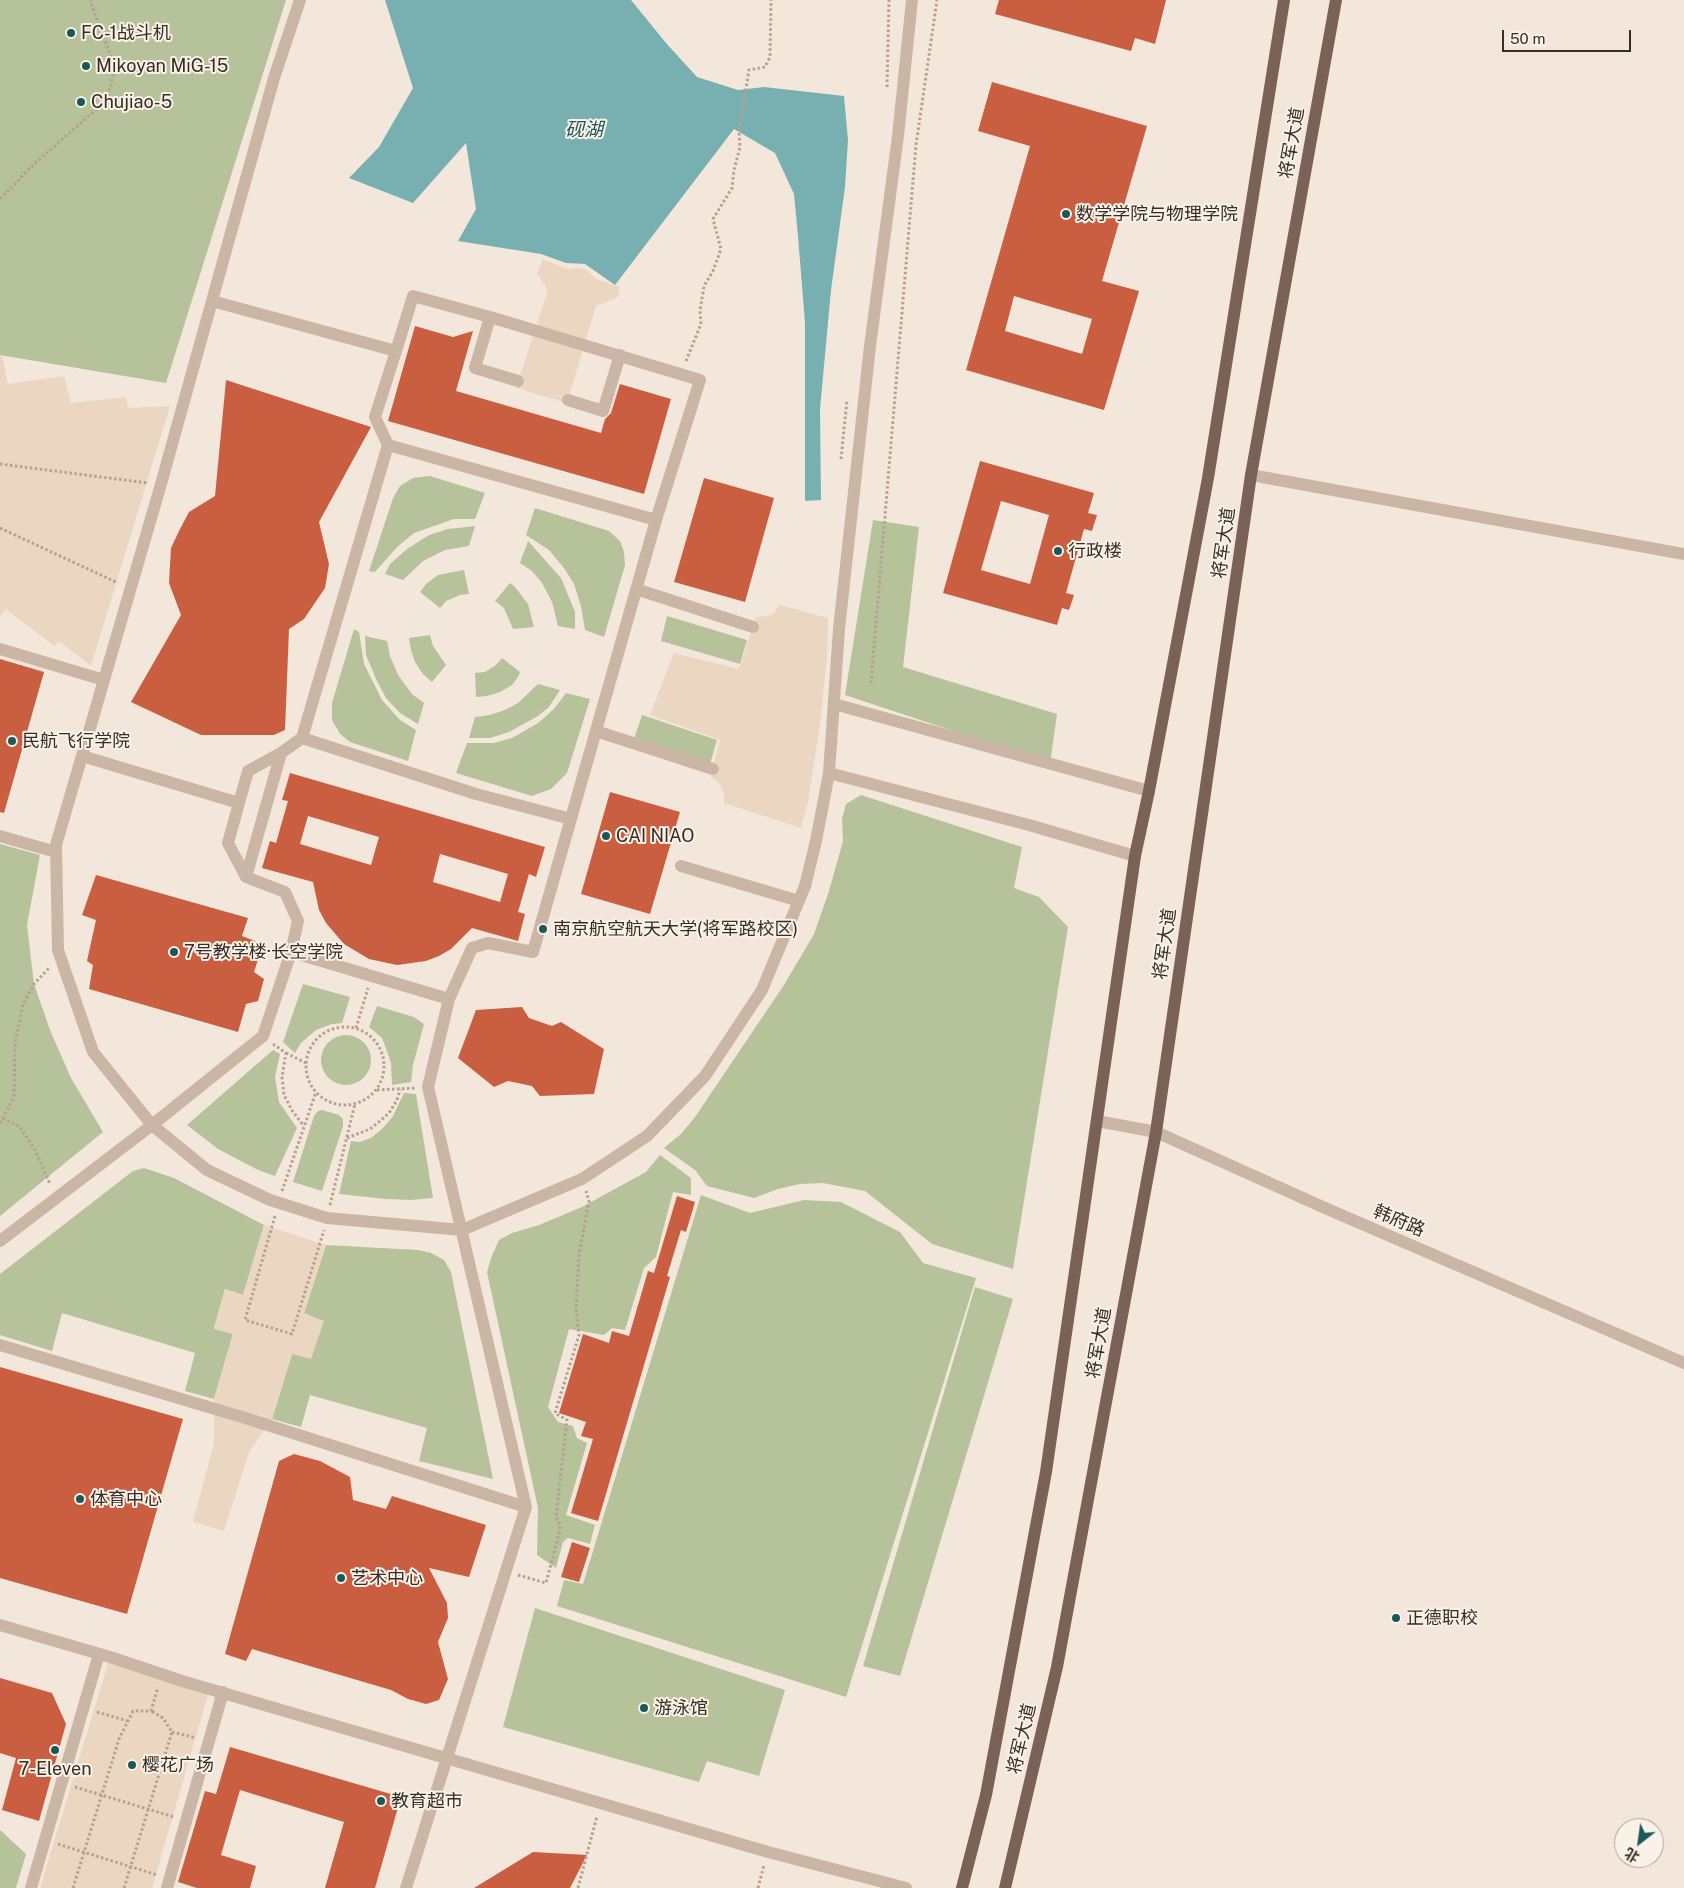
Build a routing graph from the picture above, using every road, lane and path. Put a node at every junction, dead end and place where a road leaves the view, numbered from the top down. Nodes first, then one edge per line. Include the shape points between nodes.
1 (90, 0) edge
2 (300, 0) edge
3 (771, 0) edge
4 (912, 0) edge
5 (937, 0) edge
6 (1284, 0) edge
7 (1336, 0) edge
8 (0, 199) edge
9 (212, 301) junction
10 (490, 317) junction
11 (396, 351) junction
12 (620, 355) junction
13 (682, 374) junction
14 (518, 381) dead end
15 (568, 400) dead end
16 (388, 445) junction
17 (0, 464) edge
18 (1251, 475) junction
19 (161, 484) junction
20 (656, 520) junction
21 (0, 528) edge
22 (1684, 554) edge
23 (131, 589) junction
24 (636, 589) junction
25 (753, 627) dead end
26 (0, 650) edge
27 (104, 680) junction
28 (872, 683) dead end
29 (834, 704) junction
30 (596, 731) junction
31 (302, 738) junction
32 (281, 753) junction
33 (82, 756) junction
34 (713, 769) dead end
35 (829, 773) junction
36 (1149, 791) junction
37 (239, 803) junction
38 (571, 819) junction
39 (0, 836) edge
40 (56, 852) junction
41 (1135, 856) junction
42 (681, 866) dead end
43 (246, 877) junction
44 (799, 901) junction
45 (291, 952) junction
46 (61, 961) junction
47 (372, 976) junction
48 (450, 999) junction
49 (356, 1028) junction
50 (263, 1036) junction
51 (286, 1053) junction
52 (306, 1063) junction
53 (428, 1087) junction
54 (400, 1089) junction
55 (376, 1090) junction
56 (3, 1118) junction
57 (1097, 1121) junction
58 (0, 1123) edge
59 (152, 1125) junction
60 (304, 1126) dead end
61 (1156, 1132) junction
62 (347, 1138) dead end
63 (582, 1179) junction
64 (58, 1197) junction
65 (462, 1230) junction
66 (0, 1241) edge
67 (0, 1345) edge
68 (1684, 1363) edge
69 (526, 1507) junction
70 (506, 1571) junction
71 (0, 1625) edge
72 (99, 1654) junction
73 (162, 1675) junction
74 (223, 1692) junction
75 (84, 1708) junction
76 (151, 1711) junction
77 (128, 1721) junction
78 (172, 1732) junction
79 (209, 1741) junction
80 (448, 1757) junction
81 (62, 1782) junction
82 (102, 1796) junction
83 (601, 1802) junction
84 (149, 1810) junction
85 (186, 1820) junction
86 (45, 1840) junction
87 (84, 1852) junction
88 (768, 1852) junction
89 (131, 1868) junction
90 (168, 1884) edge
91 (31, 1888) edge
92 (73, 1888) edge
93 (124, 1888) edge
94 (406, 1888) edge
95 (578, 1888) edge
96 (758, 1888) edge
97 (906, 1888) edge
98 (962, 1888) edge
99 (1005, 1888) edge

1 - 8 path via 115,68 107,100
2 - 9 street via 274,78
3 - 13 path via 770,57 765,67 749,70 732,188 713,219 721,249 704,286 701,324
4 - 29 street via 869,355 839,629
5 - 28 path via 916,146
6 - 36 main road, 将军大道 via 1208,478
7 - 18 main road, 将军大道
9 - 11 street
9 - 19 street
10 - 11 street via 413,296
10 - 12 street
10 - 14 street via 475,368
11 - 16 street via 375,418
12 - 13 street
12 - 15 street via 603,411
13 - 20 street via 700,380
16 - 20 street
16 - 31 street
17 - 19 path
18 - 22 street
18 - 61 main road, 将军大道
19 - 23 street
20 - 24 street
21 - 23 path
23 - 27 street
24 - 25 street
24 - 30 street
26 - 27 street
27 - 33 street
29 - 35 street
29 - 36 street
30 - 34 street
30 - 38 street
31 - 32 street
31 - 38 street via 476,794
32 - 37 street via 248,771
32 - 43 street
33 - 37 street
33 - 40 street
35 - 41 street
35 - 44 street via 816,841
36 - 41 main road, 将军大道
37 - 43 street via 228,843
38 - 48 street via 533,952 488,943 472,948
39 - 40 street
40 - 46 street
41 - 57 main road, 将军大道
42 - 44 street
43 - 45 street via 285,892 298,921
44 - 63 street via 762,990 705,1076 647,1136
45 - 47 street
45 - 50 street
46 - 56 path via 52,964 34,984 23,1004 15,1044 14,1097
46 - 59 street via 93,1052
47 - 48 street
47 - 49 path
48 - 53 street
49 - 52 path via 343,1026 320,1035 311,1046
49 - 55 path via 377,1042 383,1054 383,1079
50 - 51 path
50 - 59 street
51 - 52 path
51 - 60 path via 282,1077 284,1095
52 - 55 path via 310,1084 329,1102 355,1104
53 - 54 path
53 - 65 street
54 - 55 path
54 - 62 path via 389,1113 370,1129
56 - 58 path
56 - 64 path via 20,1127
57 - 61 street, 韩府路
57 - 98 main road, 将军大道 via 1046,1472 986,1796
59 - 64 street
59 - 65 street via 207,1170 270,1200 327,1218
61 - 68 street, 韩府路
61 - 99 main road, 将军大道 via 1058,1667
63 - 65 street
63 - 70 path via 589,1201 579,1255 576,1308 579,1335 555,1413 566,1420 556,1517 561,1526 546,1583
64 - 66 street
65 - 69 street
67 - 69 street
69 - 70 street
70 - 80 street
71 - 72 street
72 - 73 street
72 - 75 street
73 - 74 street
73 - 76 path
74 - 79 street
74 - 80 street
75 - 77 path
75 - 81 street
76 - 77 path via 133,1711
76 - 78 path via 163,1718
77 - 82 path via 119,1739
78 - 79 path
78 - 84 path
79 - 85 street
80 - 83 street
80 - 94 street
81 - 82 path
81 - 86 street
82 - 84 path
82 - 87 path
83 - 88 street
83 - 95 path
84 - 85 path
84 - 89 path
85 - 90 street
86 - 87 path
86 - 91 street
87 - 89 path
87 - 92 path
88 - 96 path
88 - 97 street
89 - 90 path
89 - 93 path

